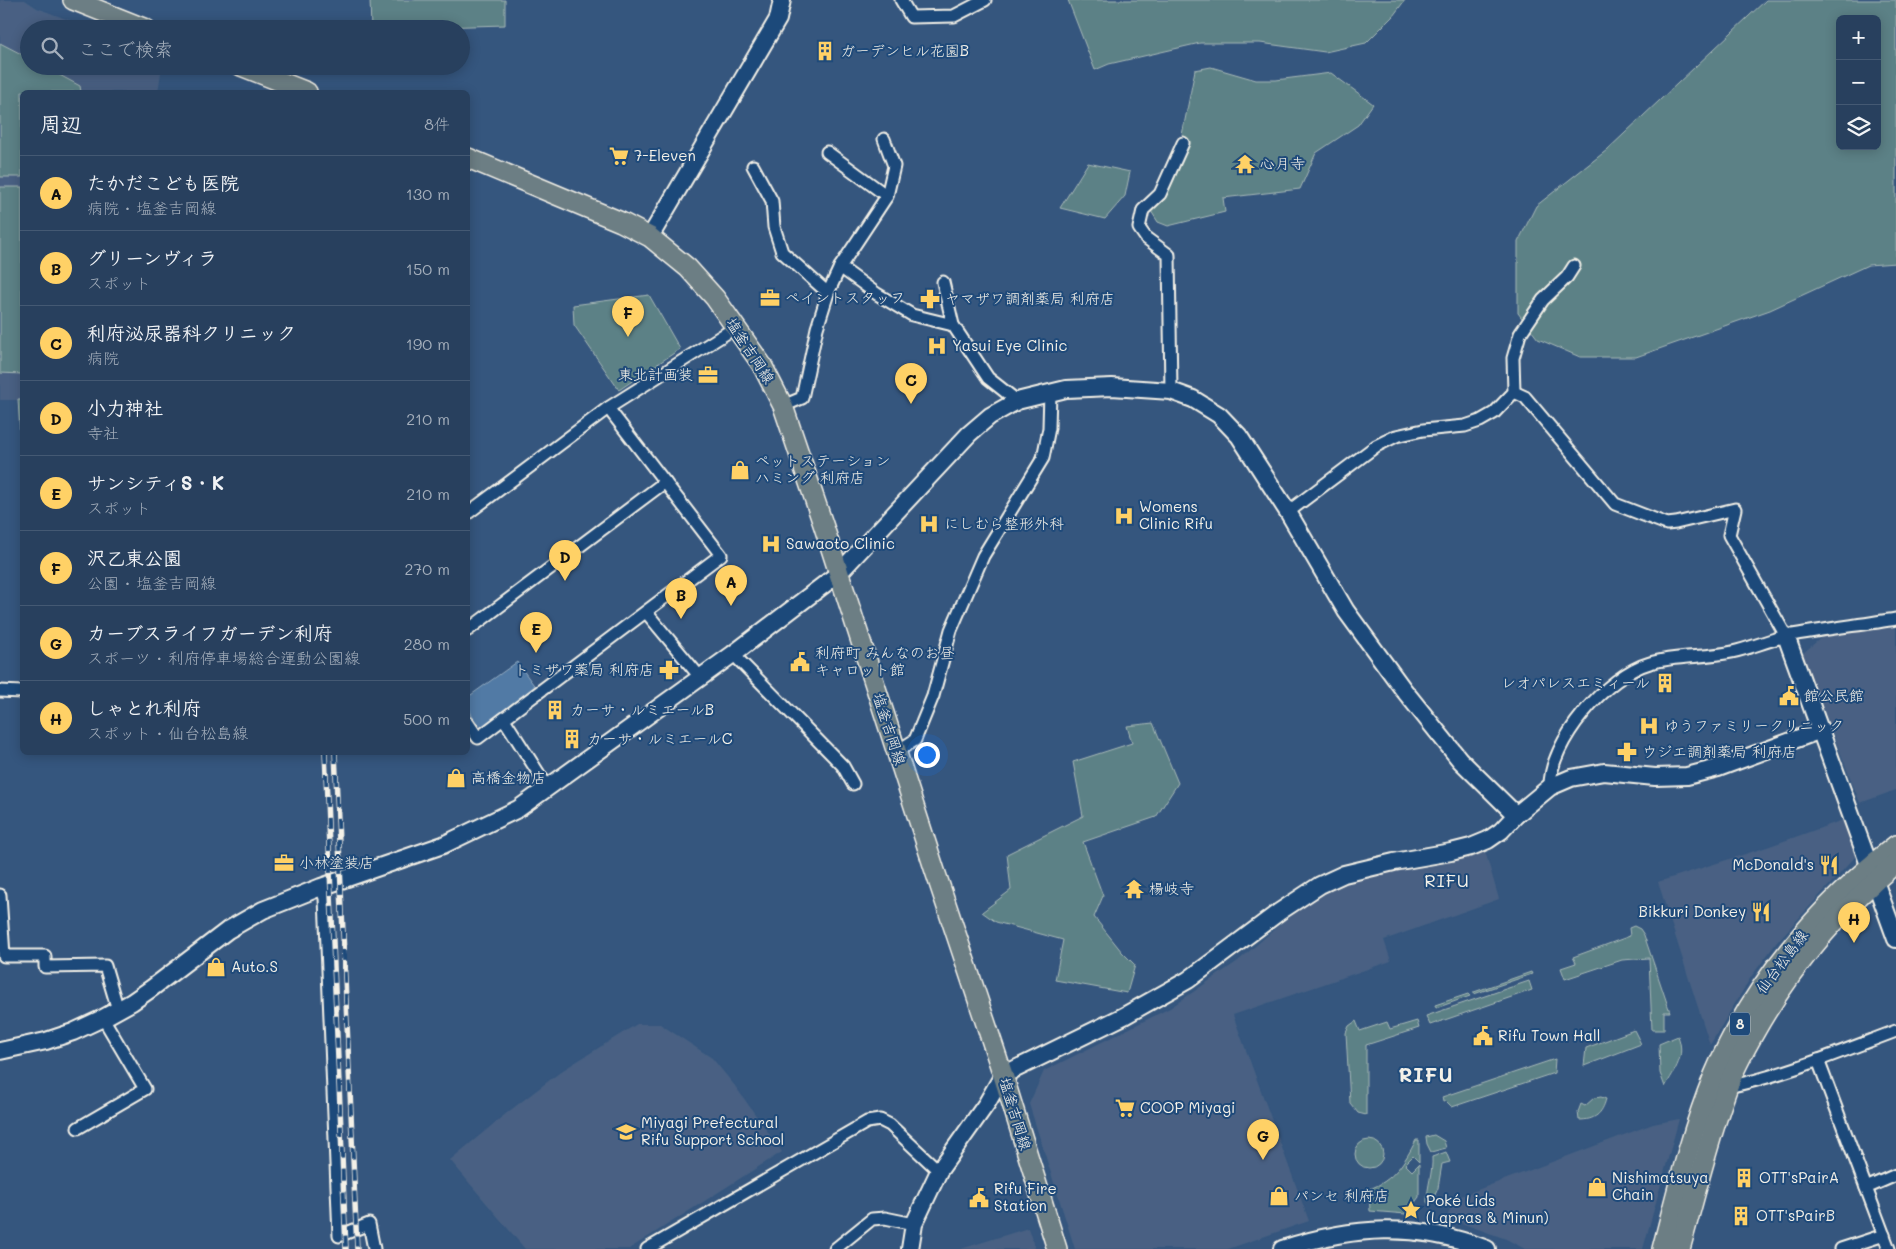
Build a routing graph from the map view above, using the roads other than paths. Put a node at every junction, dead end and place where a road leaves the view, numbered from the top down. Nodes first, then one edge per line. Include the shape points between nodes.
1 (73, 0) edge
2 (782, 0) edge
3 (901, 0) edge
4 (985, 0) edge
5 (123, 20) edge
6 (264, 75) edge
7 (302, 90) edge
8 (884, 139) dead end
9 (1183, 143) dead end
10 (827, 152) dead end
11 (470, 159) edge
12 (753, 166) dead end
13 (887, 196) junction
14 (650, 237) junction
15 (1574, 266) dead end
16 (840, 267) junction
17 (943, 282) dead end
18 (828, 293) junction
19 (952, 325) junction
20 (736, 327) junction
21 (1171, 391) junction
22 (1050, 392) junction
23 (1514, 392) junction
24 (1017, 401) junction
25 (783, 406) junction
26 (608, 408) junction
27 (665, 482) junction
28 (470, 512) edge
29 (1288, 512) junction
30 (838, 574) junction
31 (646, 612) junction
32 (1896, 619) edge
33 (470, 628) edge
34 (1786, 636) junction
35 (733, 654) junction
36 (700, 677) junction
37 (0, 691) edge
38 (20, 692) edge
39 (504, 718) junction
40 (470, 726) edge
41 (1821, 730) junction
42 (896, 752) junction
43 (853, 784) dead end
44 (1550, 787) junction
45 (548, 788) junction
46 (1516, 815) junction
47 (1896, 845) edge
48 (1896, 863) edge
49 (1873, 873) junction
50 (321, 887) junction
51 (0, 895) edge
52 (1896, 939) edge
53 (118, 1010) junction
54 (103, 1018) junction
55 (1896, 1031) edge
56 (0, 1051) edge
57 (1818, 1060) junction
58 (1003, 1075) junction
59 (1727, 1087) junction
60 (78, 1128) dead end
61 (938, 1171) junction
62 (1896, 1175) edge
63 (1866, 1188) junction
64 (914, 1224) junction
65 (1884, 1235) junction
66 (374, 1249) edge
67 (647, 1249) edge
68 (835, 1249) edge
69 (910, 1249) edge
70 (1057, 1249) edge
71 (1282, 1249) edge
72 (1488, 1249) edge
73 (1662, 1249) edge
74 (1680, 1249) edge
75 (1841, 1249) edge
76 (1889, 1249) edge

1 - 5 main road
2 - 14 street via 778,18
3 - 4 street via 911,17 954,16
6 - 7 main road
8 - 13 street via 894,166
9 - 21 street via 1160,194 1144,210 1139,228 1146,238 1168,255
10 - 13 street
11 - 14 main road, 塩釜吉岡線
12 - 18 street via 772,201 774,227 782,252
13 - 16 street
14 - 20 main road, 塩釜吉岡線 via 688,268
15 - 23 street via 1543,300 1520,334 1513,358
16 - 18 street
16 - 19 street via 912,315
17 - 19 street
18 - 25 street via 802,398
19 - 24 street via 988,378
20 - 25 main road, 塩釜吉岡線 via 762,365
20 - 26 street
21 - 22 street via 1112,386
21 - 29 street via 1193,399 1219,415 1239,436
22 - 24 street
22 - 42 street via 1049,428 1043,458 982,556 951,630 933,696 915,740
23 - 29 street via 1494,413 1480,421 1396,436 1376,446
23 - 34 street via 1526,397 1615,504 1667,524 1735,509 1729,535
24 - 30 street via 990,416 968,434
25 - 30 main road, 塩釜吉岡線
26 - 27 street
26 - 28 street
27 - 31 street via 721,555
27 - 33 street
29 - 46 street via 1346,610 1403,689 1460,760
30 - 35 street
30 - 42 main road, 塩釜吉岡線
31 - 36 street
31 - 39 street
32 - 34 street
34 - 41 street
34 - 44 street via 1732,652 1648,663 1627,674 1577,719 1553,764
35 - 36 street
35 - 43 street via 843,766
36 - 45 street
37 - 38 street
39 - 40 street via 478,738
39 - 45 street
41 - 44 street via 1718,768 1686,776 1654,777 1604,772 1571,778
41 - 49 street
42 - 58 main road, 塩釜吉岡線
44 - 46 street
45 - 50 street via 518,808 443,845
46 - 58 street via 1501,831 1471,848 1344,874 1320,885 1188,980 1124,1016
47 - 49 main road, 仙台松島線 / 8
48 - 49 main road, 仙台松島線 / 8
49 - 52 street
49 - 59 main road, 仙台松島線 / 8 via 1795,968 1748,1044
49 - 73 main road, 仙台松島線 / 8 via 1822,912 1782,959 1732,1038 1697,1122
50 - 53 street via 263,910 228,930
50 - 66 street via 325,898 339,1236 369,1224
51 - 53 street via 4,956 45,956 45,967 105,966
53 - 54 street
54 - 56 street via 46,1041
54 - 60 street via 145,1089
55 - 57 street
57 - 59 street
57 - 63 street
58 - 61 street via 988,1103
58 - 70 main road, 塩釜吉岡線
59 - 74 main road, 仙台松島線 / 8
61 - 64 street
61 - 67 street via 890,1125 880,1120 867,1122
62 - 63 street
63 - 65 street
64 - 68 street via 885,1218 872,1219
64 - 69 street
65 - 75 street
65 - 76 street
71 - 72 street via 1334,1234 1383,1229 1440,1234

